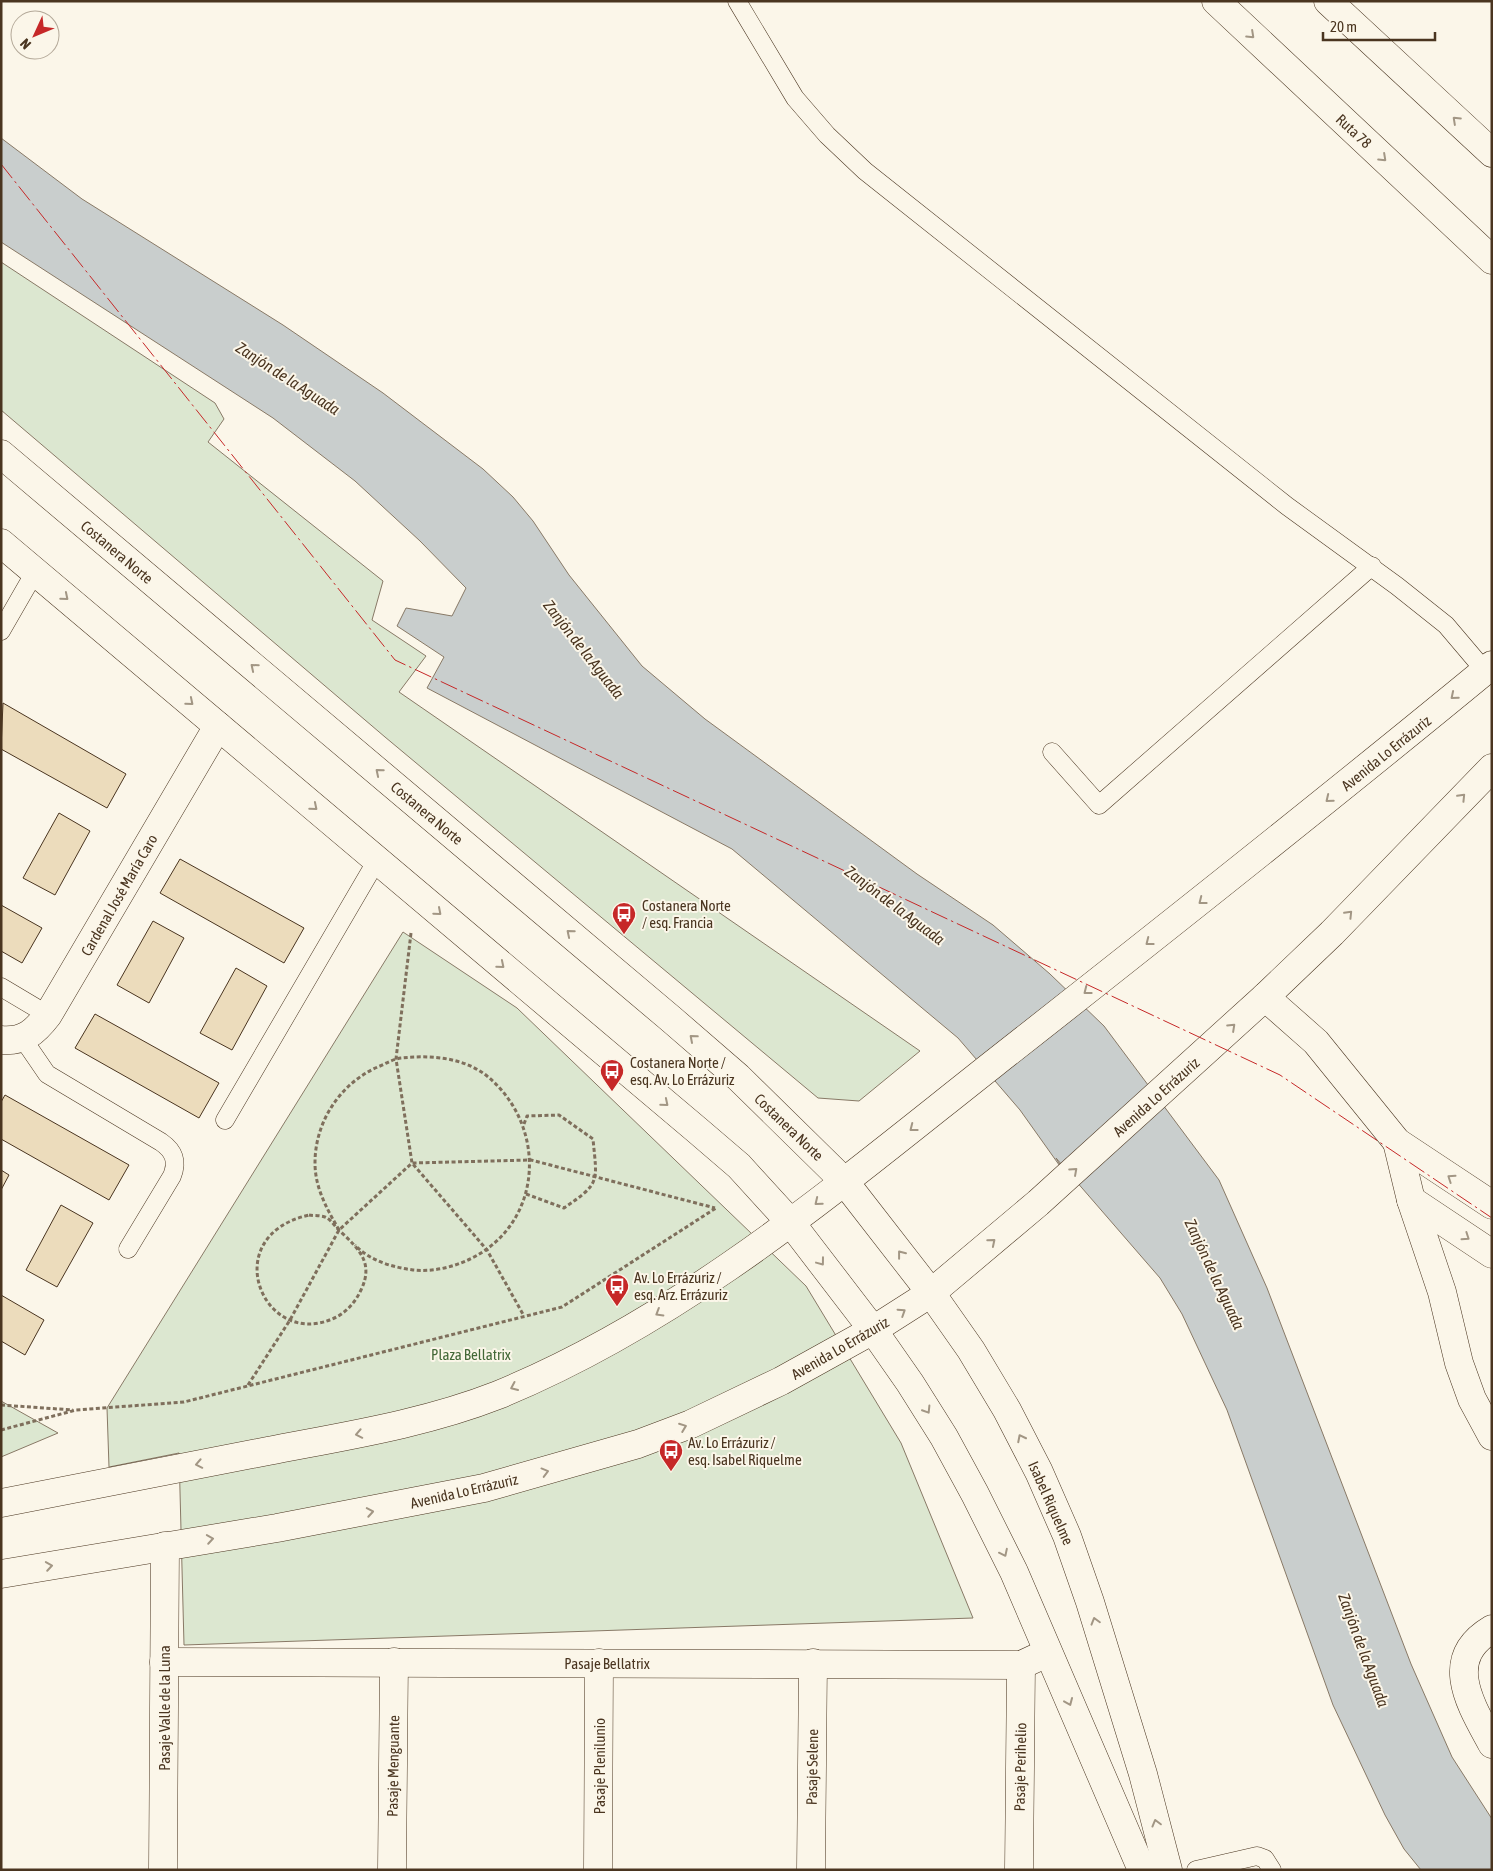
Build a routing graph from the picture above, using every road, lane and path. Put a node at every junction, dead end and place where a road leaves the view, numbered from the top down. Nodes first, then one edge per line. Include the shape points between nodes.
1 (737, 1) edge
2 (1216, 1) edge
3 (1328, 1) edge
4 (1492, 153) edge
5 (1492, 260) edge
6 (1, 454) edge
7 (1, 543) edge
8 (1372, 566) junction
9 (36, 572) junction
10 (1, 631) edge
11 (1488, 668) edge
12 (218, 726) junction
13 (1052, 752) dead end
14 (1490, 774) edge
15 (377, 860) junction
16 (416, 893) junction
17 (1, 987) edge
18 (1265, 997) junction
19 (48, 1015) junction
20 (12, 1040) edge
21 (396, 1058) junction
22 (225, 1120) dead end
23 (523, 1125) junction
24 (1397, 1142) junction
25 (531, 1160) junction
26 (412, 1163) junction
27 (596, 1176) junction
28 (844, 1181) junction
29 (526, 1194) junction
30 (1411, 1200) junction
31 (1492, 1205) edge
32 (791, 1223) junction
33 (338, 1230) junction
34 (355, 1245) junction
35 (128, 1249) dead end
36 (487, 1250) junction
37 (1492, 1254) edge
38 (931, 1293) junction
39 (524, 1316) junction
40 (290, 1320) junction
41 (873, 1330) junction
42 (248, 1386) junction
43 (1, 1405) edge
44 (76, 1410) junction
45 (1, 1430) edge
46 (1492, 1436) edge
47 (1, 1503) edge
48 (165, 1546) junction
49 (1, 1574) edge
50 (1492, 1629) edge
51 (1047, 1653) junction
52 (164, 1662) junction
53 (394, 1662) junction
54 (599, 1663) junction
55 (813, 1664) junction
56 (1021, 1665) junction
57 (1492, 1744) edge
58 (163, 1870) edge
59 (392, 1870) edge
60 (598, 1870) edge
61 (811, 1870) edge
62 (1019, 1870) edge
63 (1142, 1870) edge
64 (1168, 1870) edge
65 (1196, 1870) edge
66 (1272, 1870) edge

1 - 8 lane via 795,98 827,135 865,171 1287,506
2 -> 5 main road, Ruta 78
4 -> 3 main road
28 -> 6 main road, Costanera Norte via 738,1077 672,1019
7 - 9 main road
8 - 11 lane via 1446,625
8 - 13 lane via 1099,805
9 - 10 lane
9 -> 12 main road
11 -> 28 main road, Avenida Lo Errázuriz via 1258,857
12 -> 15 main road
12 - 19 main road, Cardenal José María Caro
18 -> 14 main road, Avenida Lo Errázuriz
15 - 16 main road
15 - 22 lane
16 - 21 path
16 -> 32 main road via 718,1148
17 - 19 lane
18 - 24 main road via 1316,1042
38 -> 18 main road, Avenida Lo Errázuriz via 1038,1204
19 - 20 main road, Cardenal José María Caro via 36,1032
20 - 35 lane via 47,1074 170,1148 175,1158 172,1176
21 - 23 path via 428,1055 458,1061 486,1076 508,1098
21 - 26 path
21 - 33 path via 364,1072 337,1097 320,1128 315,1164 321,1199
23 - 25 path
23 - 27 path via 527,1116 558,1114 593,1139
24 - 30 main road
31 -> 24 main road
25 - 26 path
25 - 27 path
25 - 29 path
26 - 33 path
26 - 36 path
27 - 29 path via 588,1192 564,1208
27 - 39 path via 716,1208 562,1306
28 -> 32 main road, Avenida Lo Errázuriz
38 -> 28 main road, Isabel Riquelme
29 - 36 path via 512,1225
30 -> 37 main road
30 - 46 main road via 1442,1292 1459,1363 1472,1398
32 -> 41 main road
32 -> 47 main road, Avenida Lo Errázuriz via 640,1325 581,1357 466,1407 366,1432
33 - 34 path
33 - 40 path
33 - 40 path via 327,1218 308,1215 291,1219 275,1229 263,1243 257,1260 257,1278 263,1296 274,1310
34 - 36 path via 362,1253 392,1267 426,1271 458,1265
34 - 40 path via 363,1254 365,1272 362,1289 353,1304 340,1316 324,1323
36 - 39 path
41 -> 38 main road, Avenida Lo Errázuriz
64 -> 38 main road, Isabel Riquelme via 1143,1774 1067,1536 1007,1410
39 - 42 path
40 - 42 path
48 -> 41 main road, Avenida Lo Errázuriz via 381,1510 561,1468 700,1420 781,1382
41 -> 51 main road via 910,1383 975,1494 1014,1572
42 - 44 path via 184,1402
43 - 44 path
44 - 45 path
49 -> 48 main road, Avenida Lo Errázuriz
48 - 52 main road, Pasaje Valle de la Luna
50 - 57 main road via 1471,1645 1463,1667 1469,1698
51 - 56 main road, Pasaje Bellatrix
51 -> 63 main road
52 - 53 main road, Pasaje Bellatrix
52 - 58 main road, Pasaje Valle de la Luna
53 - 54 main road, Pasaje Bellatrix
53 - 59 main road, Pasaje Menguante
54 - 55 main road, Pasaje Bellatrix
54 - 60 main road, Pasaje Plenilunio
55 - 56 main road, Pasaje Bellatrix
55 - 61 main road, Pasaje Selene
56 - 62 main road, Pasaje Perihelio
65 - 66 lane via 1257,1856 1265,1858

